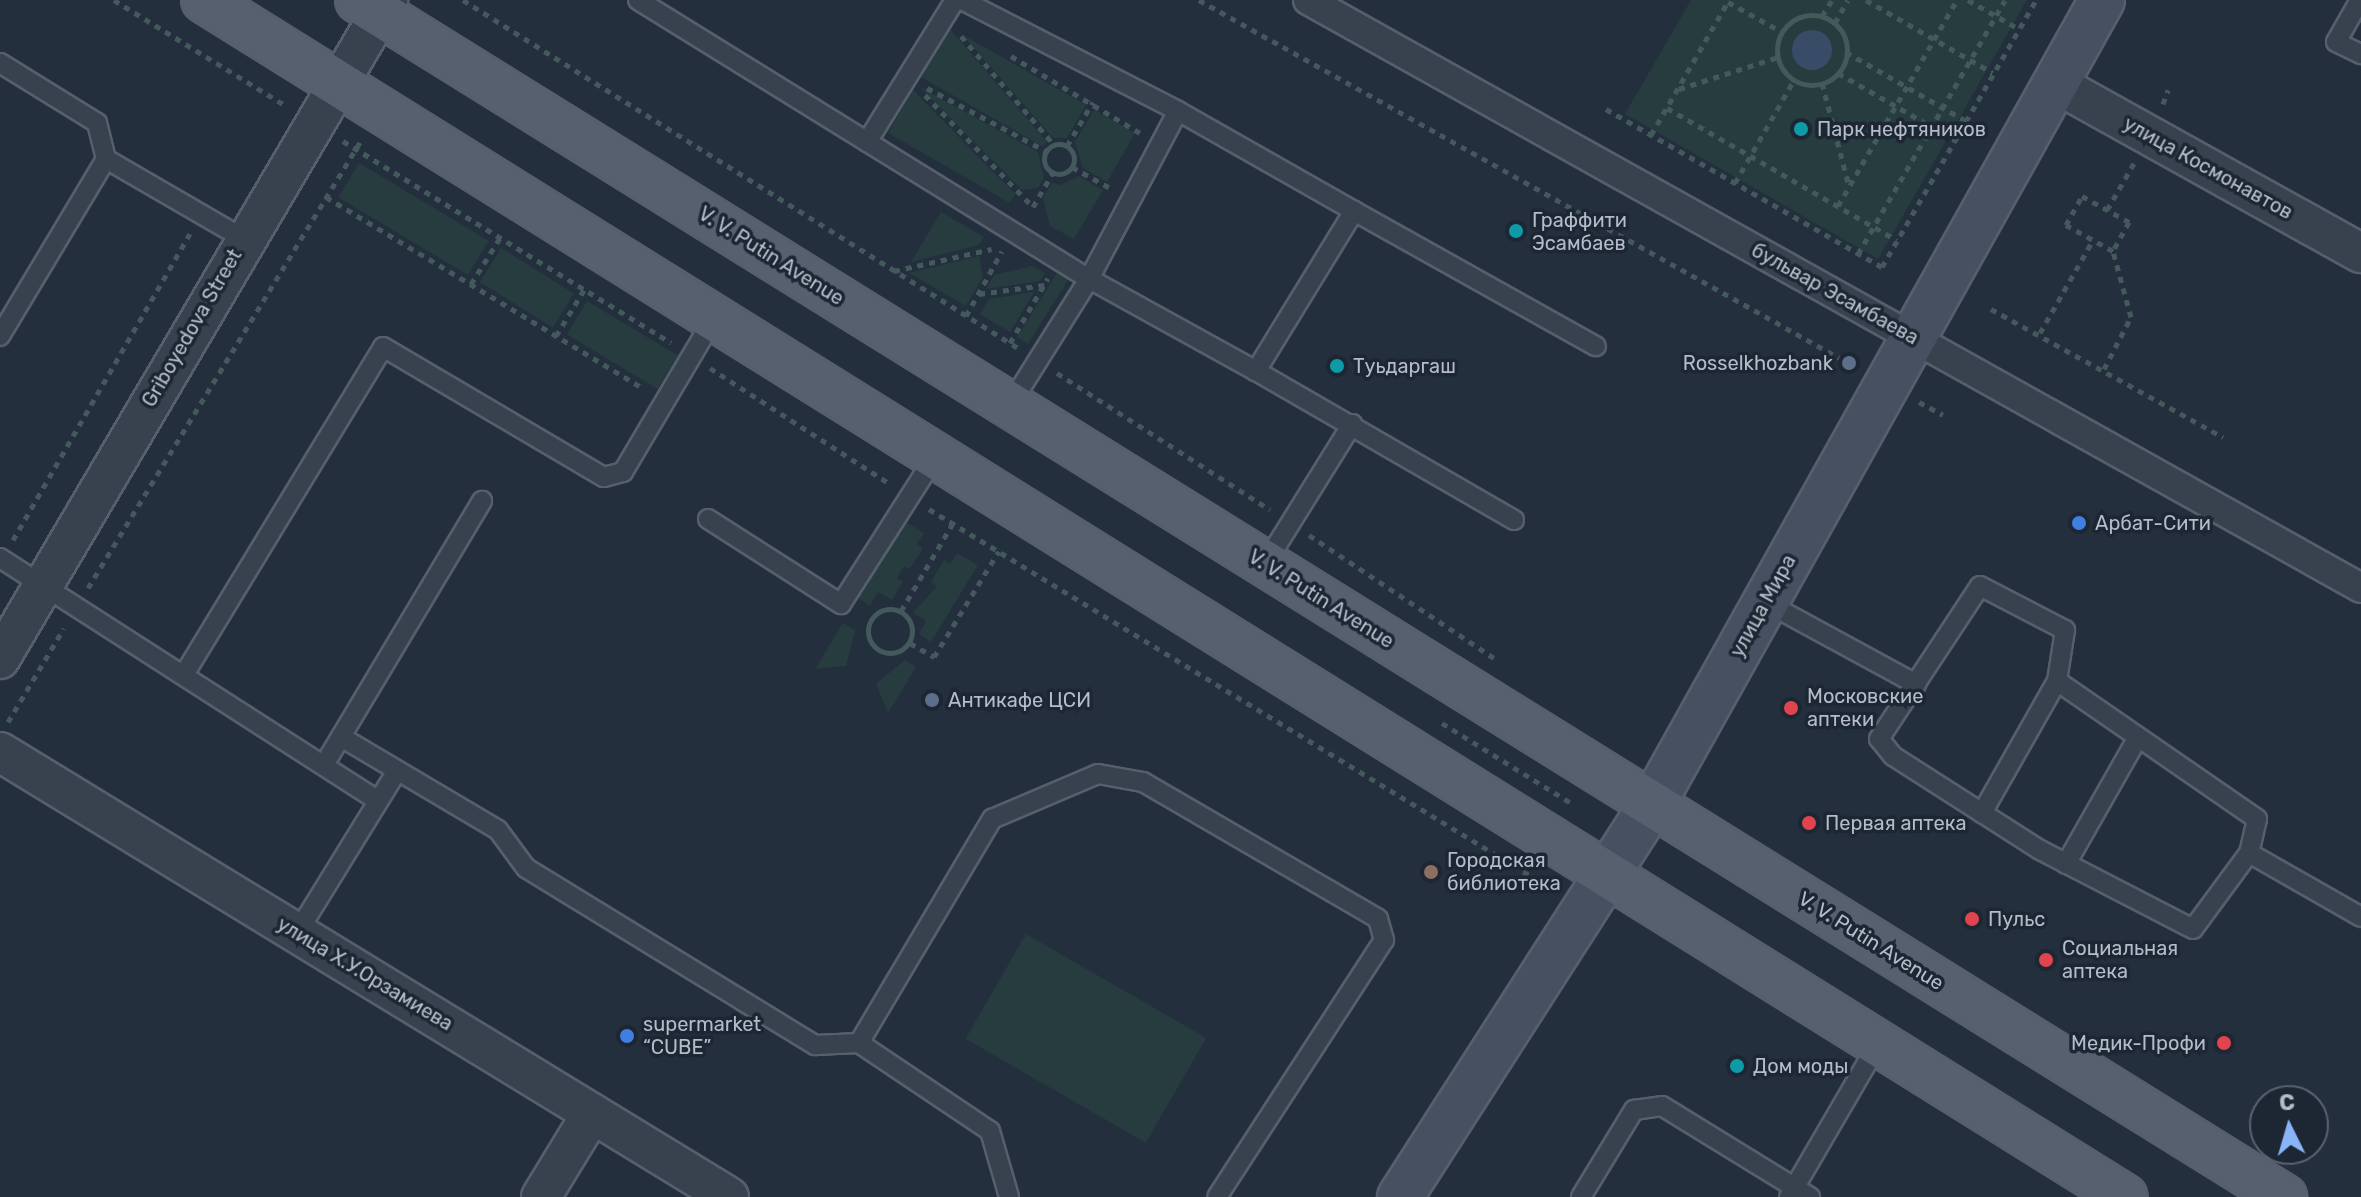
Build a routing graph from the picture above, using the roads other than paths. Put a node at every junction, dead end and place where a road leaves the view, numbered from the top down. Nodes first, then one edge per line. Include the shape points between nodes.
1 (204, 0) edge
2 (638, 0) edge
3 (955, 0) edge
4 (962, 0) edge
5 (1308, 0) edge
6 (2102, 0) edge
7 (2360, 0) edge
8 (375, 5) edge
9 (2361, 54) edge
10 (0, 63) edge
11 (336, 82) junction
12 (2055, 83) junction
13 (1178, 111) junction
14 (867, 142) junction
15 (106, 159) junction
16 (1354, 211) junction
17 (244, 239) junction
18 (2361, 253) edge
19 (1089, 279) junction
20 (714, 318) junction
21 (0, 336) edge
22 (1912, 337) junction
23 (1596, 346) dead end
24 (1256, 371) junction
25 (1010, 405) junction
26 (1352, 424) junction
27 (935, 457) junction
28 (482, 501) dead end
29 (708, 519) dead end
30 (1514, 520) dead end
31 (1, 559) edge
32 (1265, 564) junction
33 (43, 585) junction
34 (2361, 588) edge
35 (1765, 602) junction
36 (0, 659) edge
37 (185, 673) junction
38 (2057, 681) junction
39 (1916, 684) junction
40 (341, 737) junction
41 (2138, 737) junction
42 (0, 752) edge
43 (324, 765) junction
44 (397, 771) junction
45 (378, 801) junction
46 (1652, 805) junction
47 (1982, 813) junction
48 (2249, 853) junction
49 (2066, 864) junction
50 (1605, 875) junction
51 (2361, 917) edge
52 (297, 933) junction
53 (859, 1043) junction
54 (1878, 1044) junction
55 (592, 1113) junction
56 (1798, 1194) edge
57 (541, 1197) edge
58 (729, 1197) edge
59 (1009, 1197) edge
60 (1217, 1197) edge
61 (1400, 1197) edge
62 (1581, 1197) edge
63 (2125, 1197) edge
64 (2284, 1197) edge

1 - 11 main road
2 - 14 lane
3 - 14 lane
4 - 13 lane
5 - 22 street, бульвар Эсамбаева
6 - 12 main road, улица Мира
7 - 9 lane via 2336,42
8 - 11 street, Griboyedova Street
8 - 25 main road, V. V. Putin Avenue
10 - 15 lane via 97,123
11 - 17 street, Griboyedova Street
11 - 20 main road
12 - 18 street, улица Космонавтов
12 - 22 main road, улица Мира
13 - 16 lane
13 - 19 lane
14 - 19 lane
15 - 17 lane
15 - 21 lane
16 - 23 lane
16 - 24 lane
17 - 33 street, Griboyedova Street
19 - 24 lane
19 - 25 lane
20 - 27 main road
20 - 37 lane via 623,472 604,477 383,347
22 - 34 street, бульвар Эсамбаева
22 - 35 main road, улица Мира
24 - 26 lane
25 - 32 main road, V. V. Putin Avenue
26 - 30 lane
26 - 32 lane
27 - 29 lane via 841,604
27 - 50 main road
28 - 40 lane
31 - 33 lane
32 - 46 main road, V. V. Putin Avenue
33 - 36 street, Griboyedova Street
33 - 37 lane
35 - 39 lane
35 - 46 main road, улица Мира
37 - 43 lane
38 - 39 lane via 2065,630 1980,586
38 - 41 lane
38 - 47 lane
39 - 47 lane via 1879,739 1893,756
40 - 43 lane
40 - 44 lane
41 - 48 lane via 2257,819
41 - 49 lane
42 - 52 street, улица Х.У.Орзамиева
43 - 45 lane
44 - 45 lane
44 - 53 lane via 498,830 526,868 815,1045
45 - 52 lane
46 - 50 main road, улица Мира
46 - 64 main road, V. V. Putin Avenue
47 - 49 lane
48 - 49 lane via 2193,929
48 - 51 lane
50 - 54 main road
50 - 61 main road, улица Мира
52 - 55 street, улица Х.У.Орзамиева
53 - 59 lane via 990,1131
53 - 60 lane via 992,819 1098,774 1143,782 1378,919 1384,940
54 - 56 lane
54 - 63 main road
55 - 57 street
55 - 58 street, улица Х.У.Орзамиева
56 - 62 lane via 1662,1106 1634,1110

